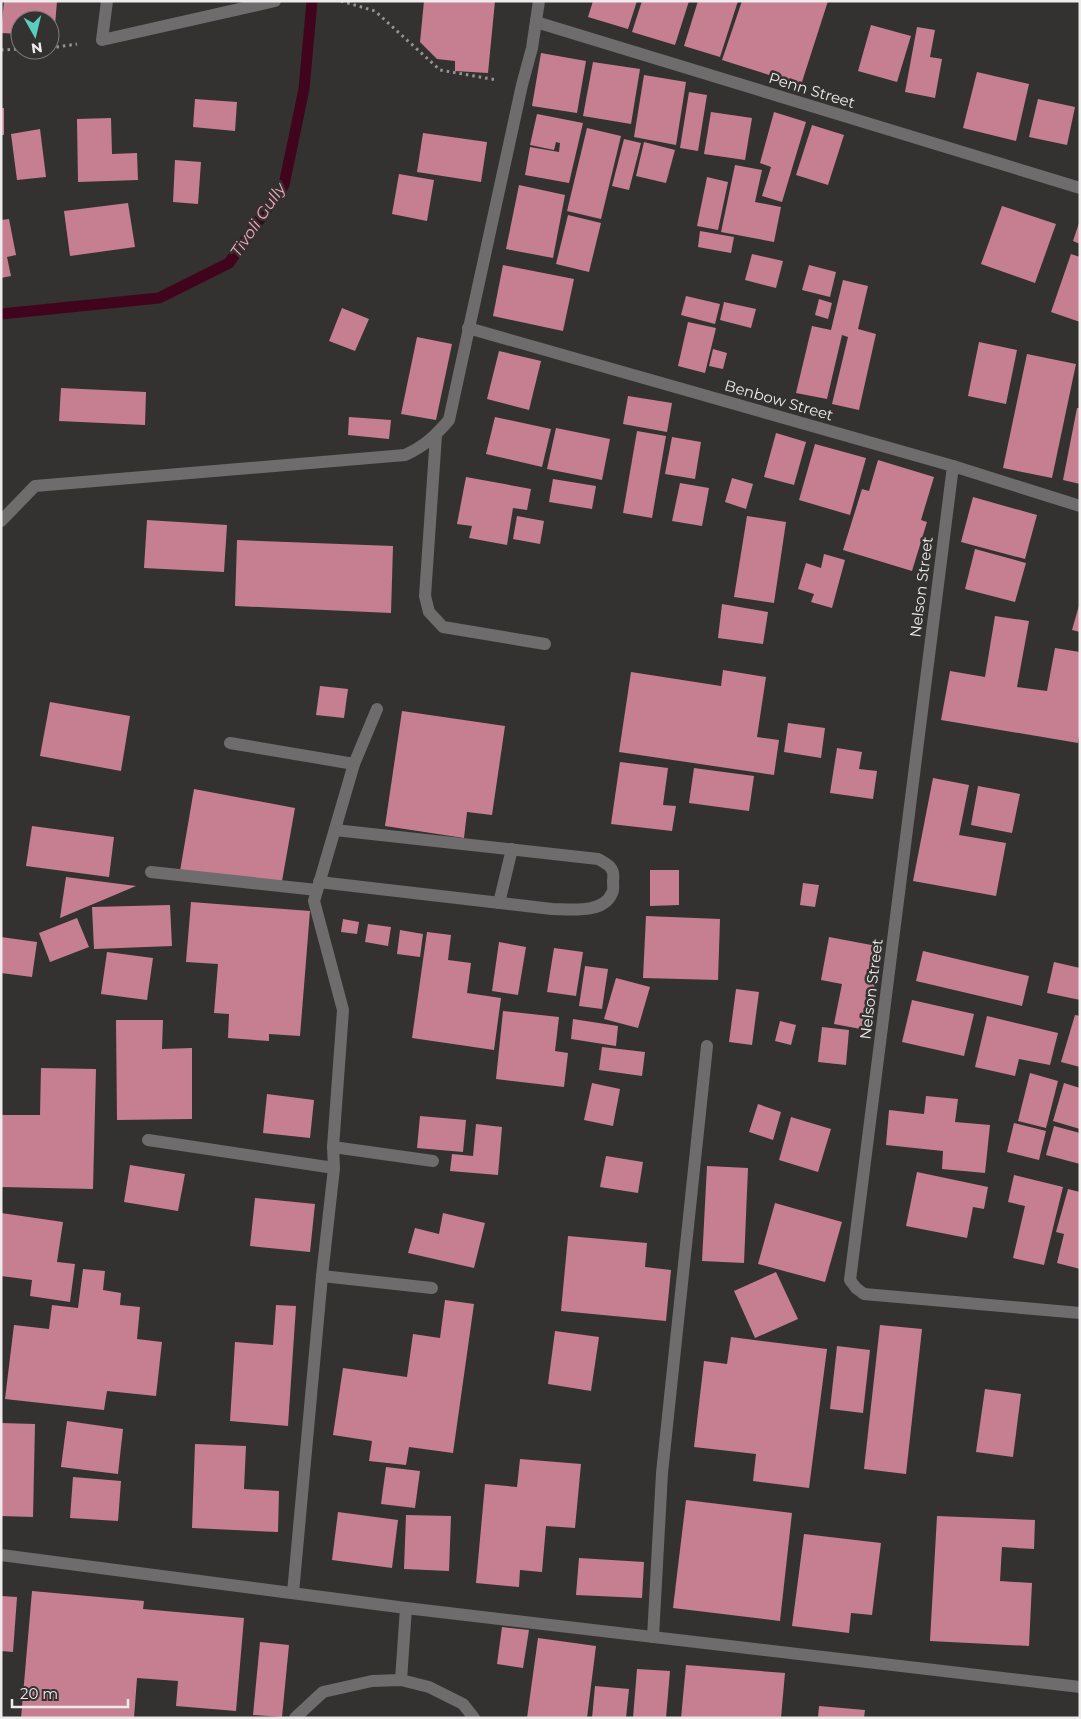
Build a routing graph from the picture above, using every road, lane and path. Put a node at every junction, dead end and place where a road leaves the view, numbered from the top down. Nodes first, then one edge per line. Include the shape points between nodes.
1 (107, 1) edge
2 (275, 1) edge
3 (341, 1) edge
4 (539, 1) edge
5 (536, 22) junction
6 (522, 85) junction
7 (1080, 188) edge
8 (468, 328) junction
9 (436, 435) junction
10 (953, 466) junction
11 (1080, 506) edge
12 (1, 521) edge
13 (546, 644) dead end
14 (377, 709) dead end
15 (230, 743) dead end
16 (354, 764) junction
17 (335, 830) junction
18 (512, 849) junction
19 (151, 872) dead end
20 (318, 886) junction
21 (499, 903) junction
22 (708, 1046) dead end
23 (148, 1140) dead end
24 (333, 1147) junction
25 (433, 1161) dead end
26 (334, 1168) junction
27 (322, 1276) junction
28 (432, 1288) dead end
29 (1080, 1313) edge
30 (1, 1555) edge
31 (293, 1593) junction
32 (406, 1608) junction
33 (653, 1637) junction
34 (402, 1680) junction
35 (1080, 1688) edge
36 (295, 1718) edge
37 (474, 1718) edge

1 - 2 street via 102,40
3 - 6 path via 375,11 440,70
4 - 5 street
5 - 6 street
5 - 7 street, Penn Street
6 - 8 street
8 - 9 street via 449,420
8 - 10 street, Benbow Street
9 - 12 street via 422,448 405,455 34,486
9 - 13 street via 425,596 429,612 443,627
10 - 11 street, Benbow Street
10 - 29 street, Nelson Street via 850,1280 864,1294
14 - 16 street
15 - 16 street
16 - 17 street
17 - 18 street
17 - 20 street
18 - 21 street
18 - 21 street via 598,859 610,866 614,874 612,893 597,907 580,910
19 - 20 street
20 - 21 street
20 - 24 street via 314,901 343,1010
22 - 33 street via 662,1473
23 - 26 street
24 - 25 street
24 - 26 street
26 - 27 street
27 - 28 street
27 - 31 street
30 - 31 street
31 - 32 street
32 - 33 street
32 - 34 street
33 - 35 street
34 - 36 street via 372,1681 323,1692
34 - 37 street via 429,1687 463,1704

